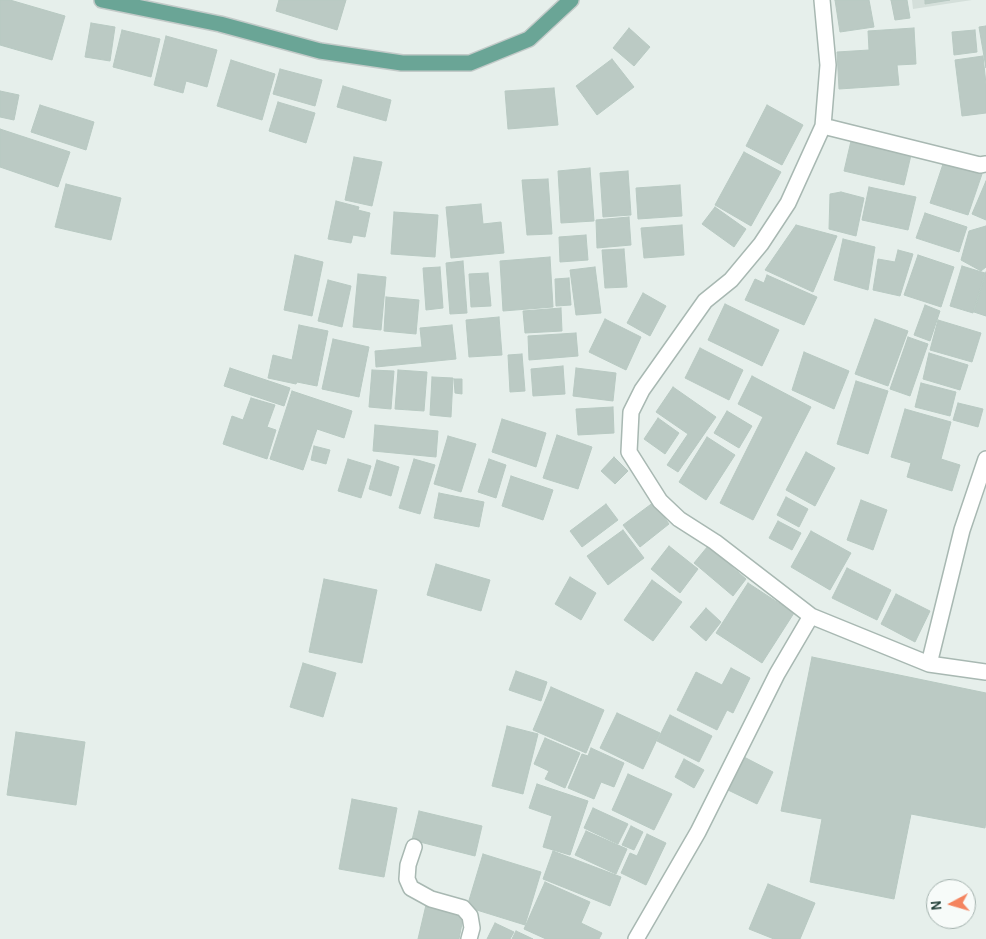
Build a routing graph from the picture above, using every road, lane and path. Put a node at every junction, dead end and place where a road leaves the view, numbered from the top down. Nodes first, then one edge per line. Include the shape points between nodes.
1 (102, 0) edge
2 (571, 0) edge
3 (822, 0) edge
4 (823, 126) junction
5 (986, 164) edge
6 (986, 459) edge
7 (811, 616) junction
8 (929, 664) junction
9 (986, 672) edge
10 (414, 847) dead end
11 (469, 939) edge
12 (636, 939) edge

1 - 2 main road via 220,24 320,51 402,63 470,63 530,39
3 - 4 street via 828,65
4 - 5 street
4 - 7 street via 788,203 761,244 732,280 705,301 642,390 631,412 629,452 660,501 679,519 715,542
6 - 8 street via 962,530
7 - 8 street
7 - 12 street via 777,674 698,832
8 - 9 street
10 - 11 street via 408,866 407,880 411,888 431,899 463,908 470,916 472,928

